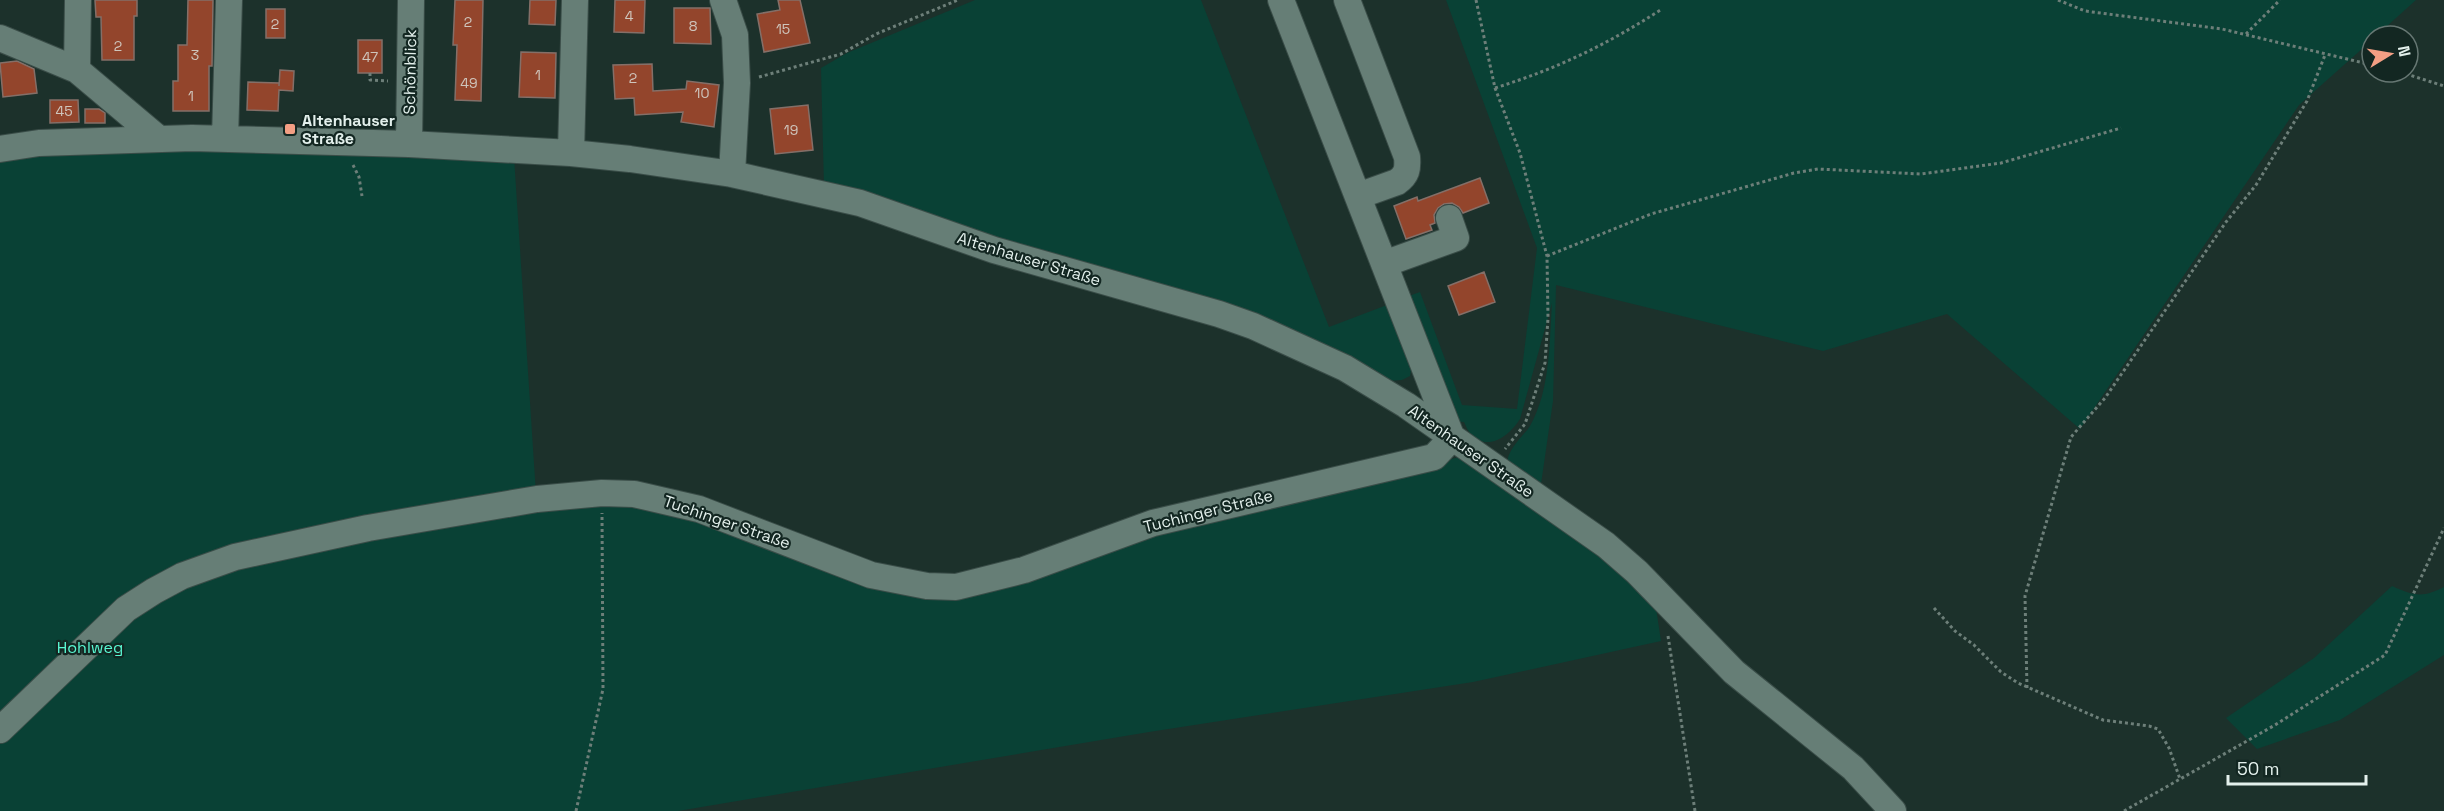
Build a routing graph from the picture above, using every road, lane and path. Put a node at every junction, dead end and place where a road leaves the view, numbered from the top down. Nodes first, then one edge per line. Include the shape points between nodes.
1 (78, 0) edge
2 (229, 0) edge
3 (411, 0) edge
4 (575, 0) edge
5 (723, 0) edge
6 (958, 0) edge
7 (1281, 0) edge
8 (1347, 0) edge
9 (1476, 0) edge
10 (2058, 0) edge
11 (2280, 0) edge
12 (1662, 9) dead end
13 (2246, 34) junction
14 (0, 38) edge
15 (2325, 55) junction
16 (2360, 62) edge
17 (77, 70) junction
18 (370, 73) dead end
19 (2420, 78) edge
20 (388, 81) dead end
21 (737, 83) junction
22 (2444, 86) edge
23 (1496, 88) junction
24 (2121, 128) dead end
25 (159, 139) junction
26 (225, 139) junction
27 (409, 144) junction
28 (0, 149) edge
29 (572, 153) junction
30 (732, 174) junction
31 (1358, 196) junction
32 (1449, 218) dead end
33 (1547, 256) junction
34 (1384, 264) junction
35 (1452, 438) junction
36 (1492, 465) junction
37 (602, 493) junction
38 (2444, 528) edge
39 (1671, 608) junction
40 (1934, 608) dead end
41 (2027, 688) junction
42 (0, 730) edge
43 (2180, 779) junction
44 (576, 811) edge
45 (1695, 811) edge
46 (1893, 811) edge
47 (2124, 811) edge

1 - 17 street
2 - 26 street
3 - 27 street, Schönblick
4 - 29 street
5 - 21 street via 735,35
6 - 21 path via 876,34 841,54
7 - 31 street
8 - 31 street via 1408,167 1397,182
9 - 23 path
10 - 13 path via 2085,11
11 - 13 path
12 - 23 path via 1590,52
13 - 15 path
14 - 17 street
15 - 16 path
15 - 41 path via 2307,101 2256,185 2226,222 2105,398 2071,437 2025,596
17 - 25 street
18 - 20 path via 370,80
19 - 22 path
21 - 30 street
23 - 33 path via 1520,153
24 - 33 path via 2001,163 1921,174 1818,169 1794,173 1627,222
25 - 26 street, Altenhauser Straße
25 - 28 street, Altenhauser Straße via 39,143
26 - 27 street, Altenhauser Straße
27 - 29 street, Altenhauser Straße
29 - 30 street, Altenhauser Straße
30 - 35 street, Altenhauser Straße via 860,203 994,250 1179,301 1253,326 1345,368
31 - 34 street
32 - 34 street via 1456,238
33 - 36 path via 1545,363 1525,424
34 - 35 street
35 - 36 street, Altenhauser Straße
35 - 37 street, Tuchinger Straße via 1434,457 1153,523 1024,570 956,587 927,586 871,575 699,509 634,494
36 - 39 street, Altenhauser Straße via 1621,556
37 - 42 street, Tuchinger Straße via 537,499 304,540 235,557 182,576 126,609
37 - 44 path via 603,689
38 - 43 path via 2385,655
39 - 45 path via 1668,646
39 - 46 street, Altenhauser Straße via 1761,696 1853,768
40 - 41 path via 2001,672
41 - 43 path via 2103,720 2158,729
43 - 47 path

